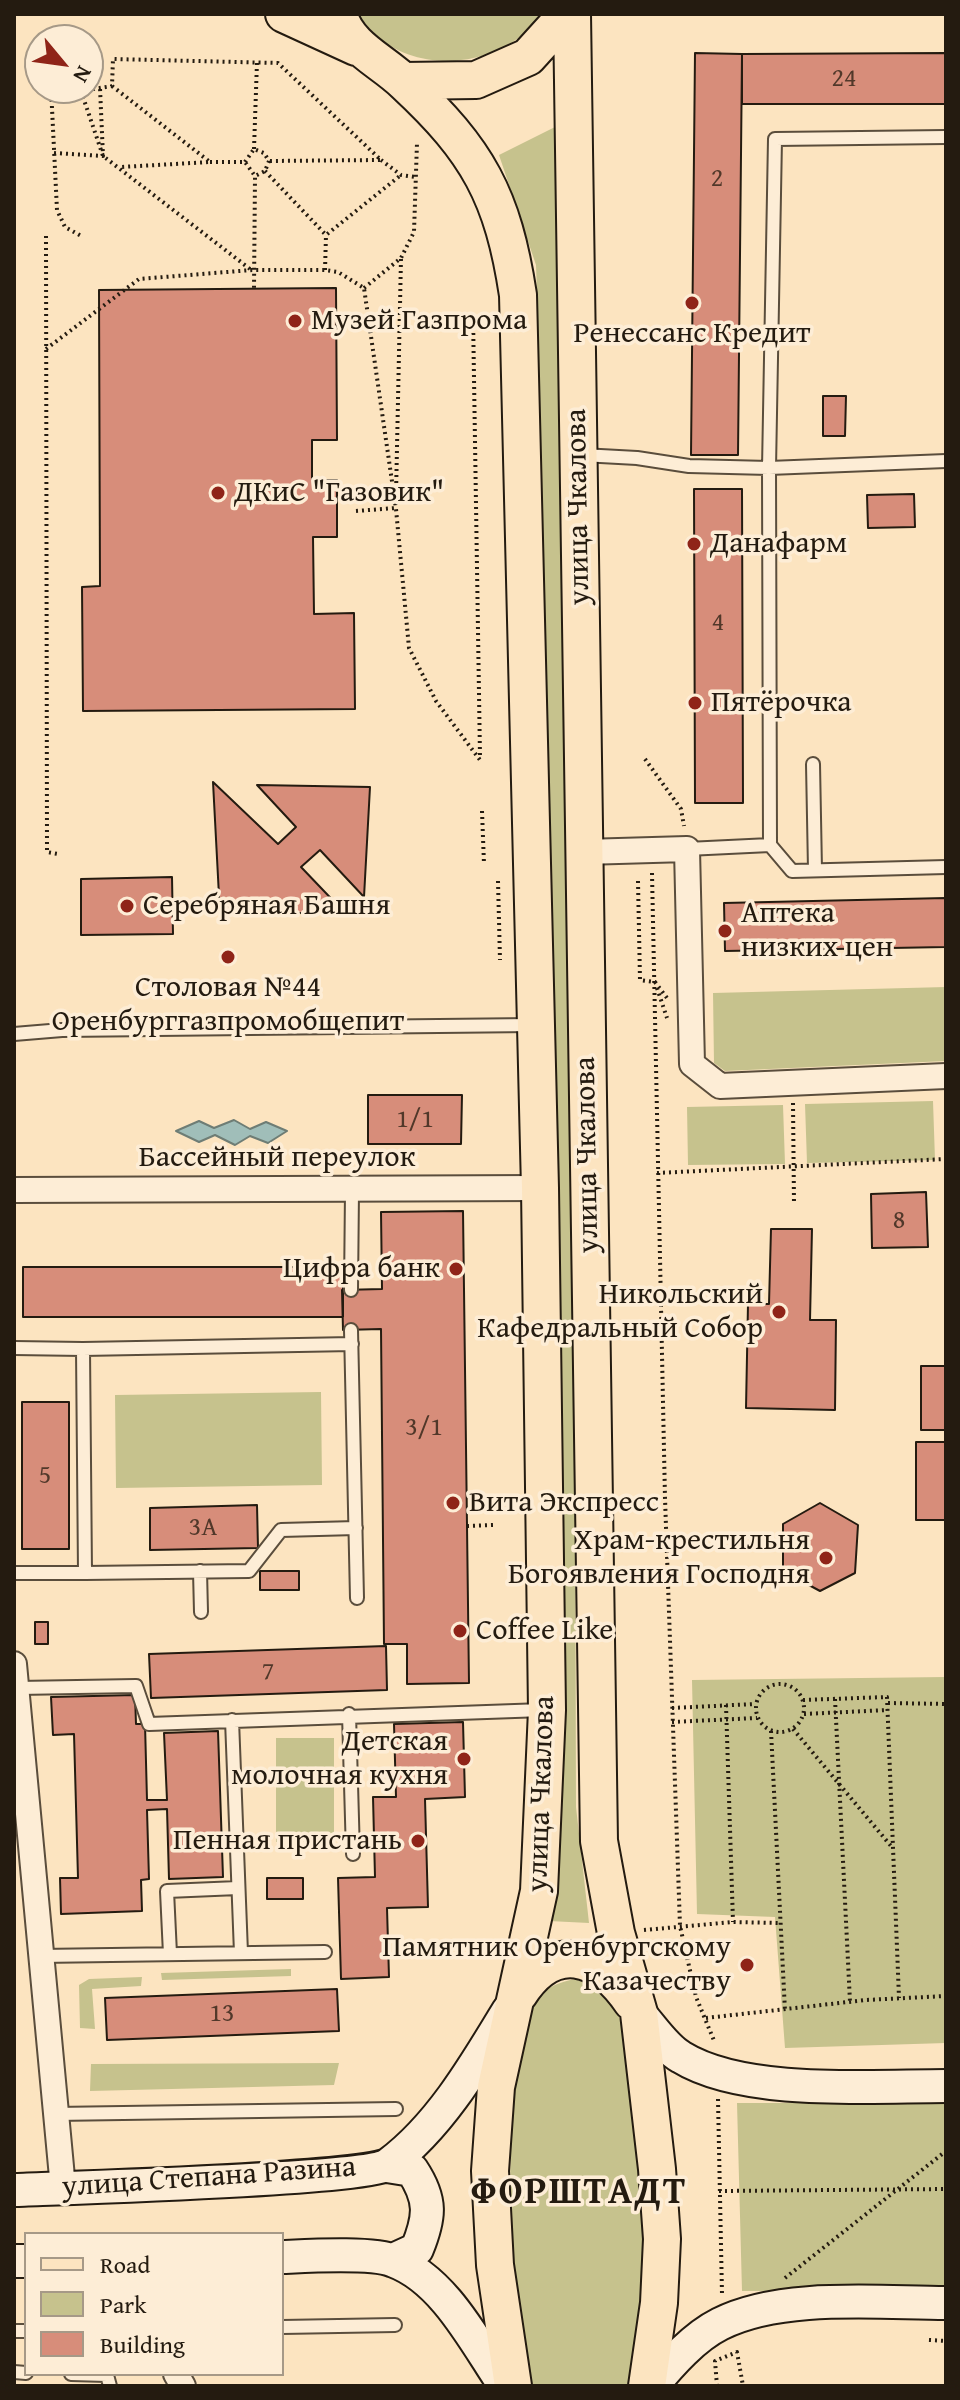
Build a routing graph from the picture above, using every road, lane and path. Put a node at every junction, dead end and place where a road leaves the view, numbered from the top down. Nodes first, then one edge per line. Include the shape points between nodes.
1 (284, 14) edge
2 (338, 14) edge
3 (569, 14) edge
4 (356, 47) junction
5 (257, 62) junction
6 (403, 81) junction
7 (112, 86) junction
8 (104, 87) edge
9 (52, 104) edge
10 (85, 104) edge
11 (101, 104) edge
12 (946, 137) edge
13 (417, 143) dead end
14 (254, 149) junction
15 (54, 153) junction
16 (103, 156) junction
17 (381, 160) junction
18 (269, 161) junction
19 (210, 162) junction
20 (245, 162) junction
21 (119, 167) junction
22 (265, 171) junction
23 (401, 175) junction
24 (255, 176) junction
25 (415, 177) junction
26 (326, 235) junction
27 (46, 236) dead end
28 (83, 237) dead end
29 (401, 258) junction
30 (252, 270) junction
31 (325, 270) junction
32 (364, 288) junction
33 (254, 289) dead end
34 (473, 315) dead end
35 (46, 349) junction
36 (578, 455) junction
37 (946, 461) edge
38 (769, 468) junction
39 (396, 509) junction
40 (356, 511) dead end
41 (645, 759) dead end
42 (813, 764) dead end
43 (482, 811) dead end
44 (770, 845) junction
45 (687, 849) junction
46 (584, 852) junction
47 (58, 854) dead end
48 (484, 864) dead end
49 (651, 867) dead end
50 (946, 867) edge
51 (815, 870) junction
52 (498, 881) dead end
53 (638, 881) dead end
54 (500, 960) dead end
55 (655, 982) junction
56 (536, 1025) junction
57 (689, 1030) junction
58 (14, 1034) edge
59 (946, 1076) edge
60 (793, 1083) junction
61 (946, 1159) edge
62 (796, 1166) junction
63 (657, 1173) junction
64 (540, 1188) junction
65 (14, 1190) edge
66 (352, 1191) junction
67 (794, 1204) dead end
68 (351, 1290) dead end
69 (351, 1330) dead end
70 (352, 1344) junction
71 (14, 1348) edge
72 (83, 1349) junction
73 (493, 1525) dead end
74 (467, 1526) dead end
75 (356, 1528) junction
76 (200, 1571) junction
77 (14, 1573) edge
78 (85, 1573) junction
79 (357, 1598) dead end
80 (201, 1612) dead end
81 (16, 1676) edge
82 (835, 1699) junction
83 (803, 1700) junction
84 (887, 1703) junction
85 (755, 1704) junction
86 (946, 1704) edge
87 (726, 1705) junction
88 (672, 1708) junction
89 (547, 1710) junction
90 (888, 1710) junction
91 (836, 1713) junction
92 (349, 1714) junction
93 (804, 1714) junction
94 (757, 1718) junction
95 (232, 1720) junction
96 (726, 1720) junction
97 (672, 1722) junction
98 (793, 1729) junction
99 (771, 1731) junction
100 (839, 1785) junction
101 (893, 1848) junction
102 (353, 1854) dead end
103 (238, 1888) junction
104 (733, 1922) junction
105 (780, 1923) junction
106 (680, 1926) junction
107 (644, 1930) dead end
108 (325, 1952) dead end
109 (241, 1953) junction
110 (170, 1954) junction
111 (39, 1957) junction
112 (946, 1996) edge
113 (899, 1998) junction
114 (514, 2001) junction
115 (850, 2002) junction
116 (785, 2011) junction
117 (639, 2013) junction
118 (705, 2018) junction
119 (717, 2075) junction
120 (946, 2086) edge
121 (396, 2109) dead end
122 (54, 2114) junction
123 (946, 2151) edge
124 (387, 2166) junction
125 (63, 2188) junction
126 (896, 2189) junction
127 (946, 2189) edge
128 (14, 2190) edge
129 (719, 2191) junction
130 (284, 2257) edge
131 (393, 2260) junction
132 (775, 2286) dead end
133 (946, 2303) edge
134 (720, 2324) junction
135 (395, 2325) dead end
136 (284, 2327) edge
137 (929, 2340) dead end
138 (946, 2341) edge
139 (715, 2361) junction
140 (707, 2368) dead end
141 (505, 2386) edge
142 (513, 2386) edge
143 (650, 2386) edge
144 (717, 2386) edge
145 (743, 2386) edge

1 - 4 main road
2 - 4 main road
3 - 6 main road via 528,57 476,80
3 - 36 main road, улица Чкалова
4 - 6 main road, улица Чкалова
5 - 7 path via 113,59
5 - 14 path
5 - 17 path via 278,63
6 - 56 main road, улица Чкалова via 446,124 490,185 511,249 518,295
7 - 8 path
7 - 19 path
9 - 15 path
10 - 16 path
11 - 16 path
12 - 38 lane via 775,139
13 - 25 path
14 - 18 path
14 - 20 path
15 - 16 path
15 - 28 path via 57,210 65,227
16 - 21 path
17 - 18 path
17 - 23 path
18 - 22 path
19 - 20 path
19 - 21 path
20 - 24 path
21 - 30 path
22 - 24 path
22 - 26 path
23 - 25 path
23 - 26 path
24 - 30 path
25 - 29 path via 414,232
26 - 31 path
27 - 35 path
29 - 32 path
29 - 39 path
30 - 31 path
30 - 33 path
30 - 35 path via 139,279
31 - 32 path
32 - 39 path
34 - 39 path via 480,760 436,701 409,648
35 - 47 path via 47,852
36 - 38 lane
36 - 46 main road, улица Чкалова
37 - 38 lane
38 - 44 lane
39 - 40 path
41 - 45 path via 681,809
42 - 51 lane
43 - 48 path
44 - 45 lane
44 - 51 lane via 792,871
45 - 46 street
45 - 57 street
46 - 117 main road, улица Чкалова via 599,1841 616,1933
49 - 55 path
50 - 51 lane
52 - 54 path
53 - 55 path via 640,980
55 - 57 path
55 - 63 path
56 - 58 lane
56 - 64 main road, улица Чкалова
57 - 60 street via 692,1064 720,1086
59 - 60 street
60 - 62 path
61 - 62 path
62 - 63 path
62 - 67 path
63 - 88 path
64 - 66 street, Бассейный переулок
64 - 89 main road, улица Чкалова
65 - 66 street, Бассейный переулок
66 - 68 lane
69 - 70 lane
70 - 72 lane
70 - 75 lane
71 - 72 lane
72 - 78 lane
73 - 74 path
75 - 76 lane via 281,1530 249,1571
75 - 79 lane
76 - 78 lane
76 - 80 lane
77 - 78 lane
81 - 95 lane via 136,1686 149,1724
81 - 111 street
82 - 83 path
82 - 84 path via 887,1697
82 - 91 path
83 - 85 path via 784,1683 761,1692
83 - 93 path
84 - 86 path
84 - 90 path
85 - 87 path
85 - 94 path
87 - 88 path
87 - 96 path
88 - 97 path
89 - 92 lane
89 - 114 main road, улица Чкалова via 539,1891
90 - 91 path
90 - 101 path
91 - 93 path
91 - 100 path
92 - 95 lane
92 - 102 lane
93 - 98 path
94 - 96 path
94 - 99 path
95 - 103 lane
96 - 97 path
96 - 104 path
97 - 106 path
98 - 99 path
98 - 100 path
99 - 105 path
100 - 101 path
100 - 115 path
101 - 113 path
103 - 109 lane
103 - 110 lane via 167,1891
104 - 105 path
104 - 106 path
105 - 116 path
106 - 107 path
106 - 118 path
108 - 109 lane
109 - 110 lane
110 - 111 lane
111 - 122 street
112 - 113 path
113 - 115 path
114 - 117 main road via 531,1974 548,1964 584,1961 618,1982
114 - 124 main road, улица Степана Разина via 450,2098
114 - 142 main road, улица Чкалова via 496,2087 490,2171 495,2265
115 - 116 path
116 - 118 path
117 - 119 main road via 679,2056
117 - 143 main road, улица Чкалова via 662,2239
118 - 119 path via 716,2045
119 - 120 main road via 811,2084
119 - 129 path
121 - 122 lane
122 - 125 street
123 - 126 path
124 - 125 main road, улица Степана Разина
124 - 131 main road via 412,2170 423,2187 429,2221 417,2249
125 - 128 main road, улица Степана Разина
126 - 127 path
126 - 129 path
126 - 132 path
129 - 134 path
130 - 131 main road
131 - 141 main road via 426,2281 449,2305
133 - 134 main road via 795,2306
134 - 139 path
134 - 143 main road via 673,2360
135 - 136 lane
137 - 138 path
139 - 140 path
139 - 144 path
139 - 145 path via 737,2352

